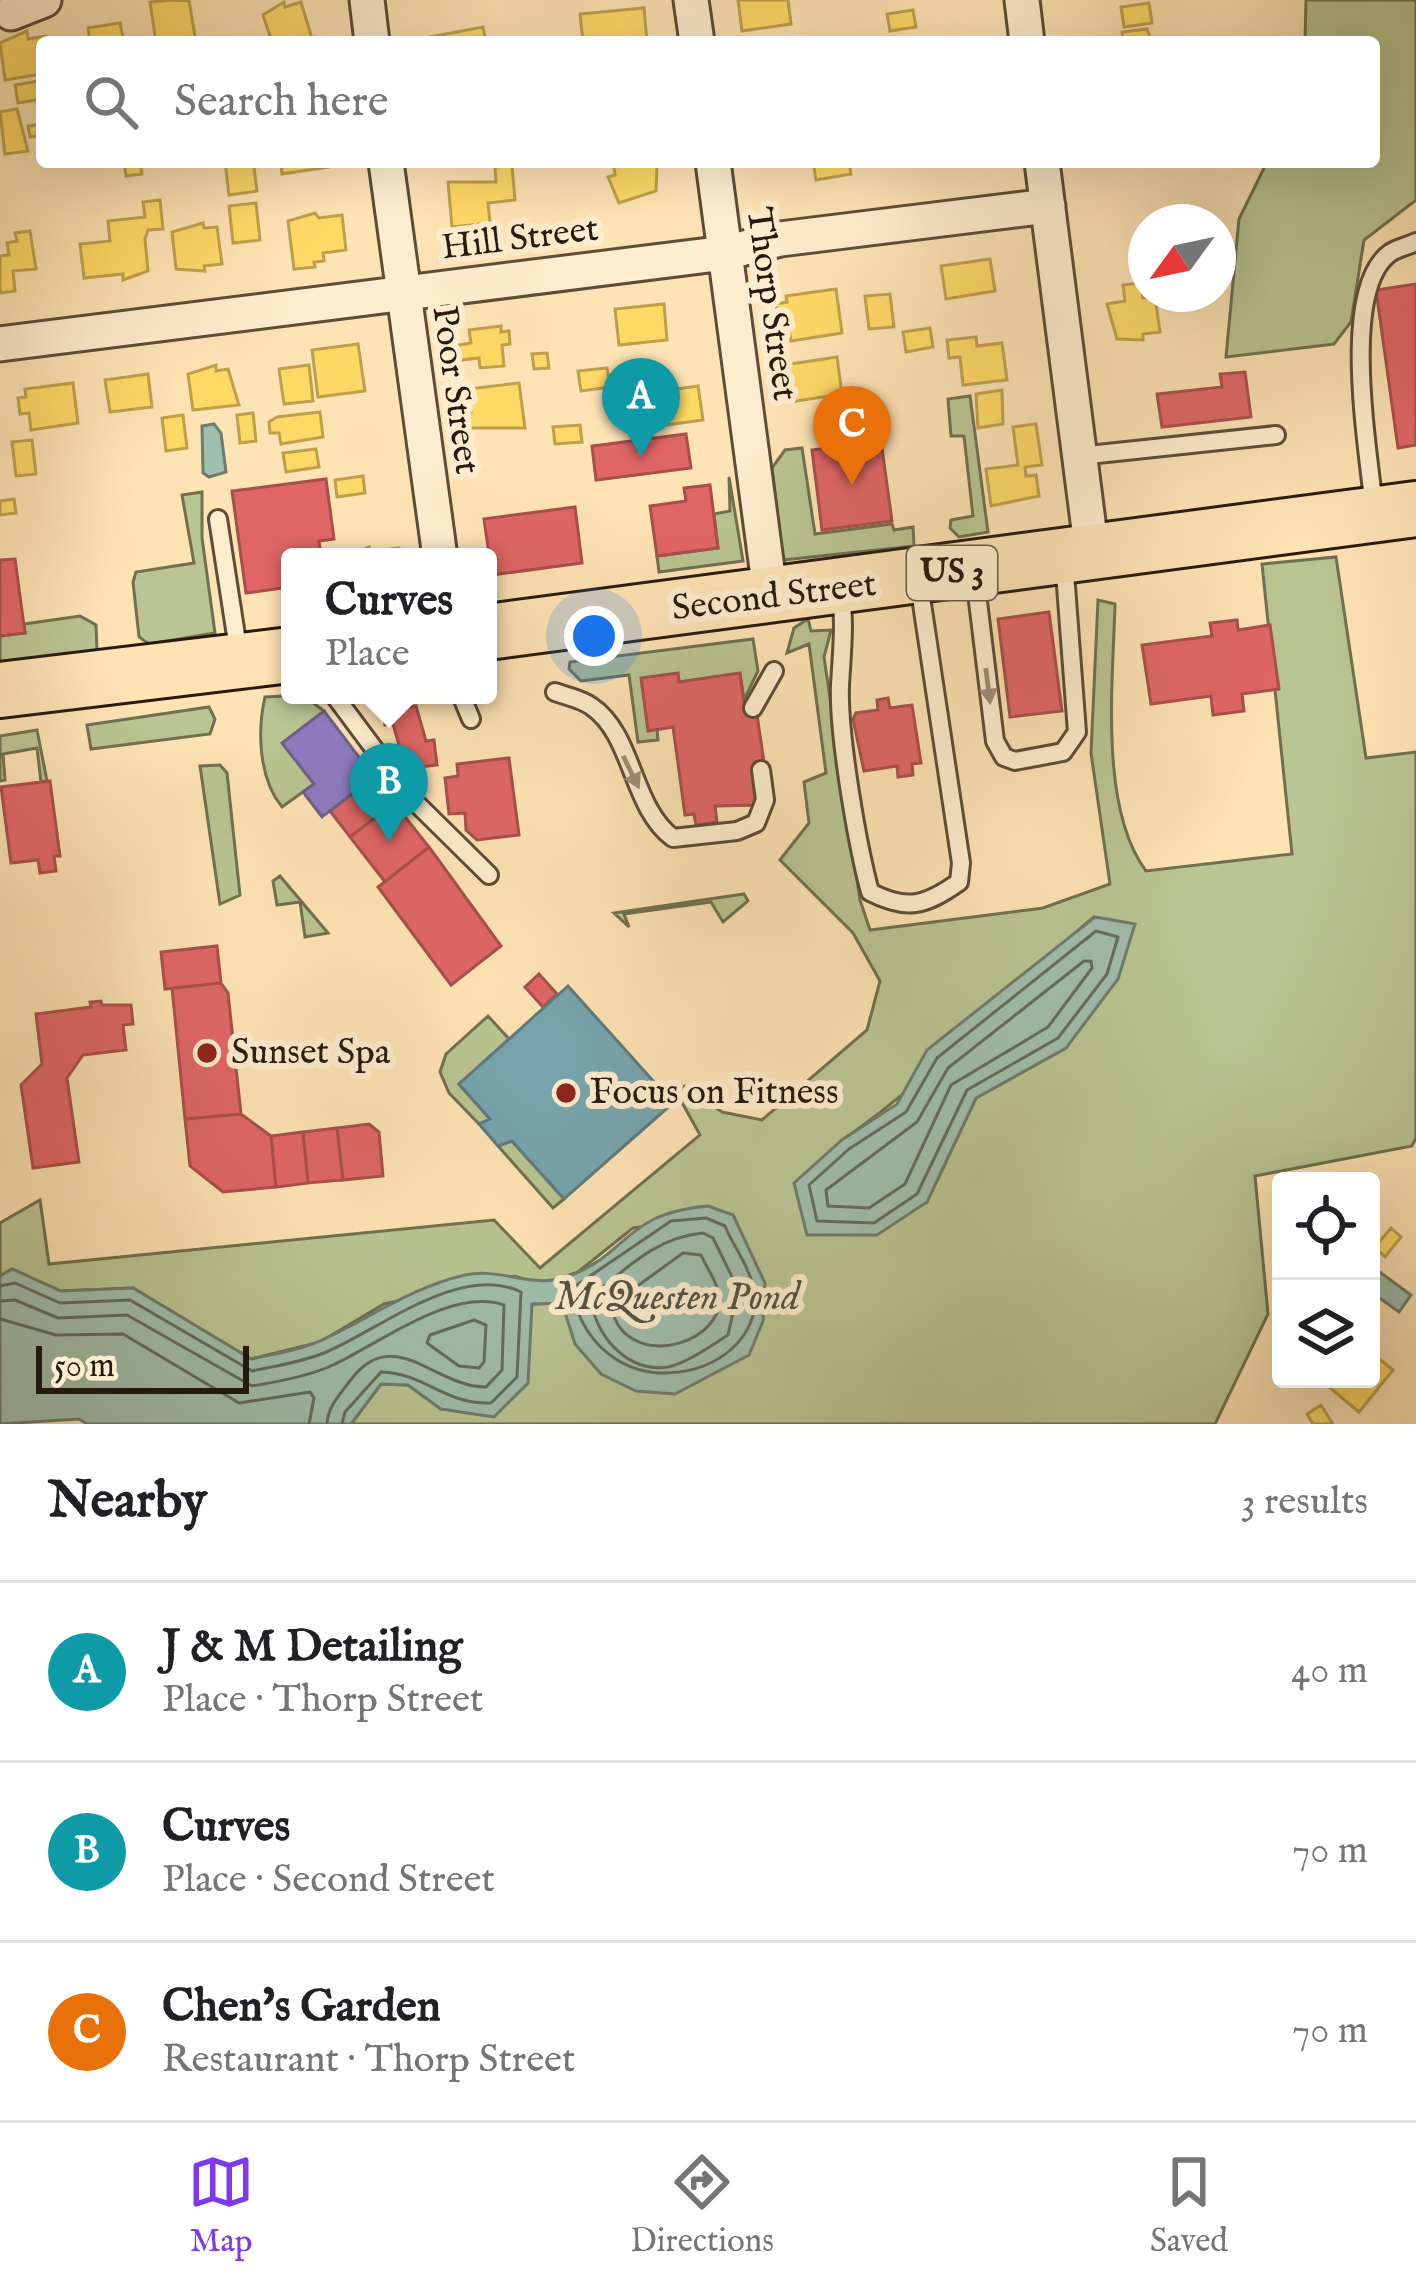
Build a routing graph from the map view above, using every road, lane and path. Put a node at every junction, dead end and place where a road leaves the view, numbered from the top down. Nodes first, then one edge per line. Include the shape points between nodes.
1 (44, 0) edge
2 (367, 0) edge
3 (691, 0) edge
4 (1022, 0) edge
5 (11, 13) dead end
6 (371, 36) edge
7 (696, 36) edge
8 (1026, 36) edge
9 (387, 168) edge
10 (713, 168) edge
11 (1043, 168) edge
12 (1048, 206) junction
13 (1416, 242) edge
14 (725, 253) junction
15 (401, 293) junction
16 (0, 344) edge
17 (1276, 435) dead end
18 (1079, 456) junction
19 (1395, 512) edge
20 (218, 519) dead end
21 (439, 548) edge
22 (1078, 555) junction
23 (974, 570) junction
24 (918, 578) junction
25 (841, 589) junction
26 (771, 598) junction
27 (497, 631) edge
28 (265, 658) edge
29 (774, 671) dead end
30 (0, 690) edge
31 (554, 692) dead end
32 (341, 704) edge
33 (465, 704) edge
34 (753, 708) dead end
35 (471, 719) dead end
36 (761, 770) dead end
37 (489, 875) dead end

1 - 5 street
2 - 6 street
3 - 7 street
4 - 8 street
9 - 15 street, Poor Street
10 - 14 street, Thorp Street
11 - 12 street
12 - 14 street, Hill Street via 780,238
12 - 18 street
13 - 19 lane via 1388,254 1366,290 1361,346
14 - 15 street, Hill Street
14 - 26 street, Thorp Street
15 - 16 street, Hill Street
15 - 21 street, Poor Street
17 - 18 lane
18 - 22 street
19 - 22 main road, Second Street / US 3
20 - 28 lane
22 - 23 main road, Second Street / US 3
23 -> 22 lane via 995,741 1015,761 1063,752 1077,731
23 - 24 main road, Second Street / US 3
24 - 25 main road, Second Street / US 3
24 - 25 lane via 961,863 959,882 930,902 901,907 870,892 862,863 840,688 847,640
25 - 26 main road, Second Street / US 3
26 - 27 main road, Second Street / US 3
28 - 30 main road
29 - 34 lane
31 -> 36 lane via 591,706 607,723 657,826 673,838 756,824 765,800
32 - 37 lane via 410,797
33 - 35 lane

